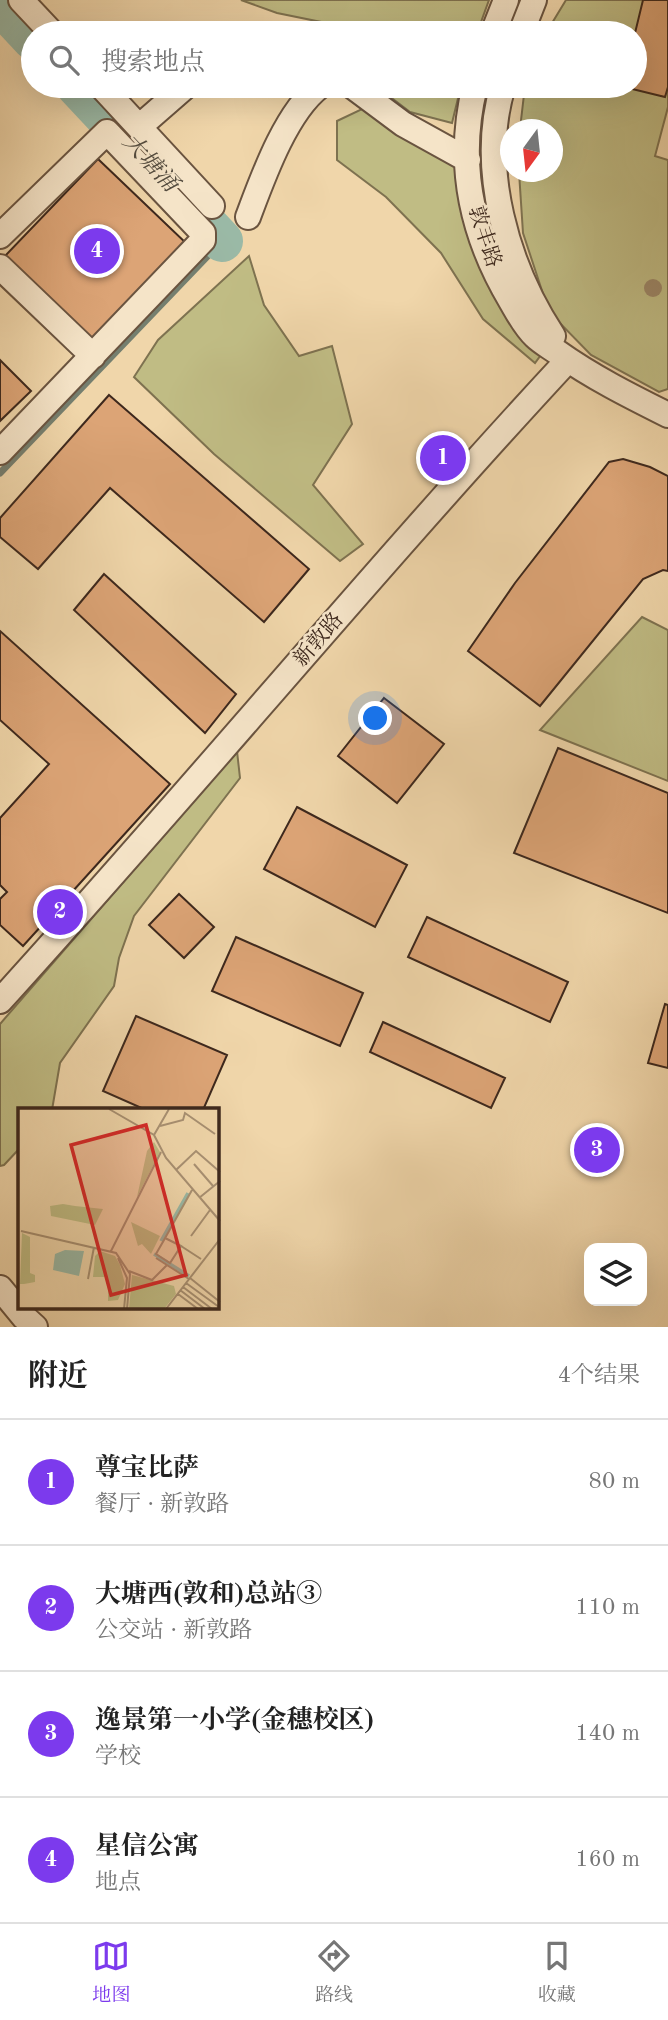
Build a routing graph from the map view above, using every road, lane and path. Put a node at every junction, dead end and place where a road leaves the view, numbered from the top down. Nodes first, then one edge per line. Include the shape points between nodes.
1 (21, 0) edge
2 (506, 0) edge
3 (534, 0) edge
4 (41, 21) edge
5 (498, 21) edge
6 (526, 21) edge
7 (112, 98) edge
8 (172, 98) edge
9 (307, 98) edge
10 (368, 98) edge
11 (472, 98) edge
12 (499, 98) edge
13 (139, 127) junction
14 (468, 160) junction
15 (212, 206) dead end
16 (248, 217) dead end
17 (0, 236) edge
18 (0, 267) edge
19 (93, 356) junction
20 (568, 360) junction
21 (668, 415) edge
22 (0, 452) edge
23 (0, 1001) edge
24 (0, 1288) edge
25 (18, 1310) edge
26 (18, 1310) edge
27 (35, 1327) edge

1 - 4 street
2 - 5 street
3 - 6 street
7 - 13 street
8 - 13 street
9 - 16 street via 265,172
10 - 14 street via 403,124
11 - 14 street, 敦丰路
12 - 20 street, 敦丰路 via 496,188 505,232 525,287
13 - 15 street
14 - 20 street, 敦丰路 via 476,223 497,277 535,336
17 - 19 street via 107,132 203,233 203,240
18 - 19 street
19 - 22 street
20 - 21 street, 敦丰路
20 - 23 street, 新敦路
24 - 25 street
26 - 27 street

